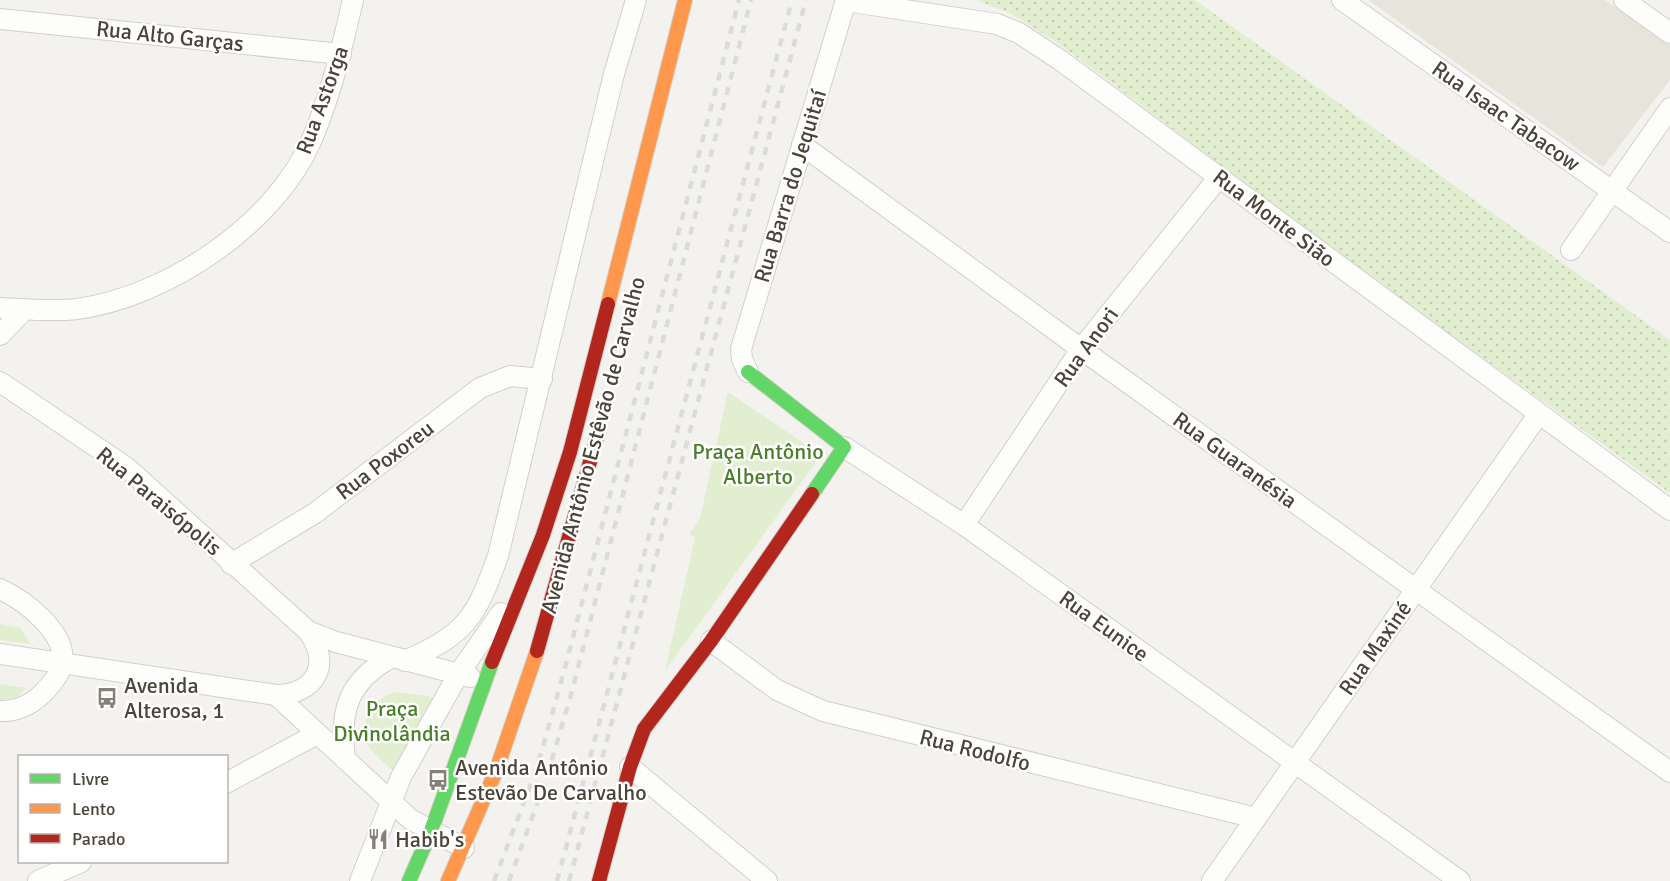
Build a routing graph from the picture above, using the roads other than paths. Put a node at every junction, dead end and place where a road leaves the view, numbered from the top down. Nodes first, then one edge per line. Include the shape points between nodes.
1 (353, 0) edge
2 (636, 0) edge
3 (685, 0) edge
4 (1342, 0) edge
5 (1624, 0) edge
6 (846, 1) edge
7 (0, 19) edge
8 (1670, 33) edge
9 (341, 54) junction
10 (1670, 108) edge
11 (802, 145) junction
12 (1219, 177) junction
13 (1612, 191) junction
14 (1670, 232) edge
15 (1571, 250) dead end
16 (0, 308) edge
17 (25, 309) junction
18 (0, 336) edge
19 (1081, 350) junction
20 (748, 372) joint
21 (542, 379) junction
22 (0, 382) edge
23 (605, 408) dead end
24 (1538, 415) junction
25 (844, 447) junction
26 (1670, 510) edge
27 (964, 525) junction
28 (231, 564) junction
29 (524, 582) junction
30 (0, 589) edge
31 (1416, 590) junction
32 (308, 631) junction
33 (711, 641) junction
34 (0, 654) edge
35 (399, 659) junction
36 (63, 663) junction
37 (459, 673) junction
38 (490, 688) junction
39 (276, 695) junction
40 (0, 711) edge
41 (500, 712) dead end
42 (317, 734) junction
43 (345, 759) junction
44 (1294, 764) junction
45 (630, 767) junction
46 (1670, 772) edge
47 (228, 782) edge
48 (488, 788) junction
49 (391, 801) junction
50 (1256, 818) junction
51 (431, 831) junction
52 (464, 848) junction
53 (71, 870) edge
54 (1220, 878) edge
55 (38, 881) edge
56 (360, 881) edge
57 (409, 881) edge
58 (448, 881) edge
59 (599, 881) edge
60 (767, 881) edge
61 (1460, 881) edge

1 - 9 street, Rua Astorga
2 - 21 street via 614,74
3 - 29 main road, Avenida Antônio Estêvão de Carvalho via 570,452
4 - 13 street, Rua Isaac Tabacow
5 - 8 street
6 - 11 street, Rua Barra do Jequitaí
6 - 12 street, Rua Monte Sião via 982,20 1019,33
7 - 9 street, Rua Alto Garças
9 - 17 street, Rua Astorga via 312,140 297,168 245,229 209,257 119,299 77,309
10 - 13 street
11 - 19 street, Rua Guaranésia
11 - 20 street, Rua Barra do Jequitaí via 741,349
12 - 19 street, Rua Anori
12 - 24 street, Rua Monte Sião
13 - 14 street, Rua Isaac Tabacow
13 - 15 street
16 - 17 street, Rua Astorga
17 - 18 street
19 - 27 street, Rua Anori
19 - 31 street, Rua Guaranésia
20 - 25 main road, Rua Eunice
21 - 28 street, Rua Poxoreu via 510,376 480,388 315,513
21 - 35 street via 498,556 481,603 466,625 450,638 433,649
22 - 28 street, Rua Paraisópolis via 126,467
23 - 48 main road, Avenida Antônio Estêvão de Carvalho via 532,673
24 - 26 street, Rua Monte Sião
24 - 31 street, Rua Maxiné
25 - 27 street, Rua Eunice
25 - 33 main road
27 - 44 street, Rua Eunice
28 - 32 street, Rua Paraisópolis
29 - 37 street, Avenida Antônio Estêvão de Carvalho
29 - 38 main road, Avenida Antônio Estêvão de Carvalho
30 - 36 street via 31,608 50,627 59,643
31 - 44 street, Rua Maxiné
31 - 46 street, Rua Guaranésia
32 - 35 street
32 - 39 street via 318,644 321,660 317,675 307,688
33 - 45 main road via 653,714
33 - 50 street, Rua Rodolfo via 777,690 823,711
34 - 36 street
35 - 37 street
35 - 43 street via 370,669 350,698 342,734
36 - 39 street
36 - 40 street via 40,696 26,706
37 - 38 street
37 - 49 street, Avenida Antônio Estêvão de Carvalho
38 - 51 main road, Avenida Antônio Estêvão de Carvalho
39 - 42 street
41 - 48 main road
42 - 43 street
42 - 47 street
43 - 49 street
44 - 50 street, Rua Maxiné
44 - 61 street, Rua Eunice
45 - 59 main road
45 - 60 street
48 - 52 main road, Avenida Antônio Estêvão de Carvalho
49 - 51 street
49 - 56 street, Avenida Antônio Estêvão de Carvalho
50 - 54 street, Rua Maxiné
51 - 52 street
51 - 57 main road, Avenida Antônio Estêvão de Carvalho
52 - 58 main road, Avenida Antônio Estêvão de Carvalho
53 - 55 street

